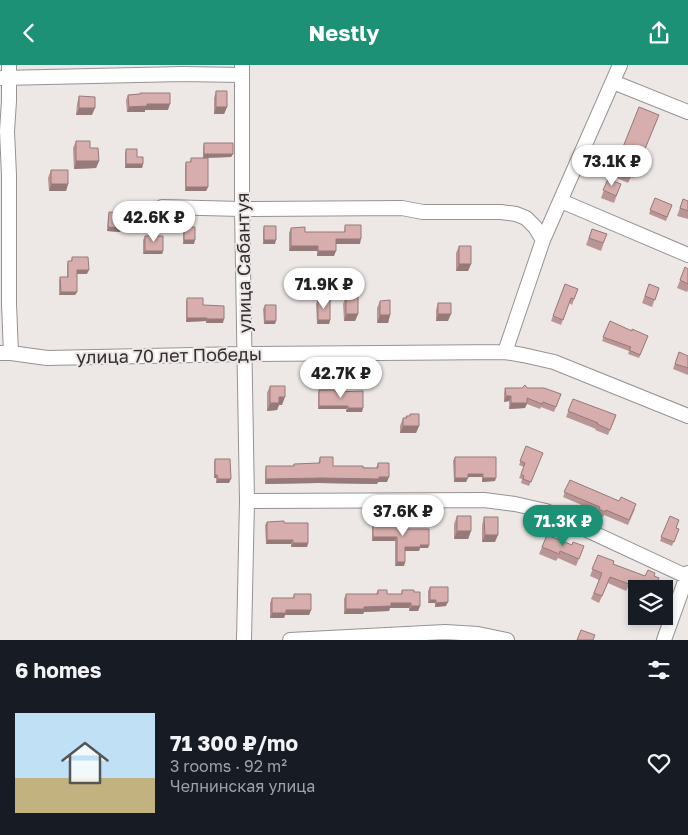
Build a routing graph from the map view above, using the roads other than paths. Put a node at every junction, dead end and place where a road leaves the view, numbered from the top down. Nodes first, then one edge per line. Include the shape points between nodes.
1 (620, 65) edge
2 (241, 70) edge
3 (6, 74) edge
4 (613, 82) junction
5 (688, 112) edge
6 (560, 201) junction
7 (162, 207) dead end
8 (242, 209) junction
9 (543, 241) junction
10 (688, 255) edge
11 (505, 352) junction
12 (6, 353) edge
13 (245, 354) junction
14 (688, 416) edge
15 (247, 501) junction
16 (688, 576) edge
17 (244, 640) edge
18 (290, 640) edge
19 (508, 640) edge
20 (664, 640) edge

1 - 4 street
2 - 3 street via 183,74
2 - 8 street, улица Сабантуя
3 - 12 street via 9,101 9,305
4 - 5 street
4 - 6 street
6 - 9 street
6 - 10 street
7 - 8 street
8 - 9 street via 402,208 423,213 501,212 526,218
8 - 13 street, улица Сабантуя
9 - 11 street
11 - 13 street, улица 70 лет Победы
11 - 14 street, улица 70 лет Победы via 554,362
12 - 13 street, улица 70 лет Победы via 47,358
13 - 15 street, улица Сабантуя
15 - 16 street via 484,500 515,503 546,511
15 - 17 street, улица Сабантуя
16 - 20 street
18 - 19 street via 445,632

